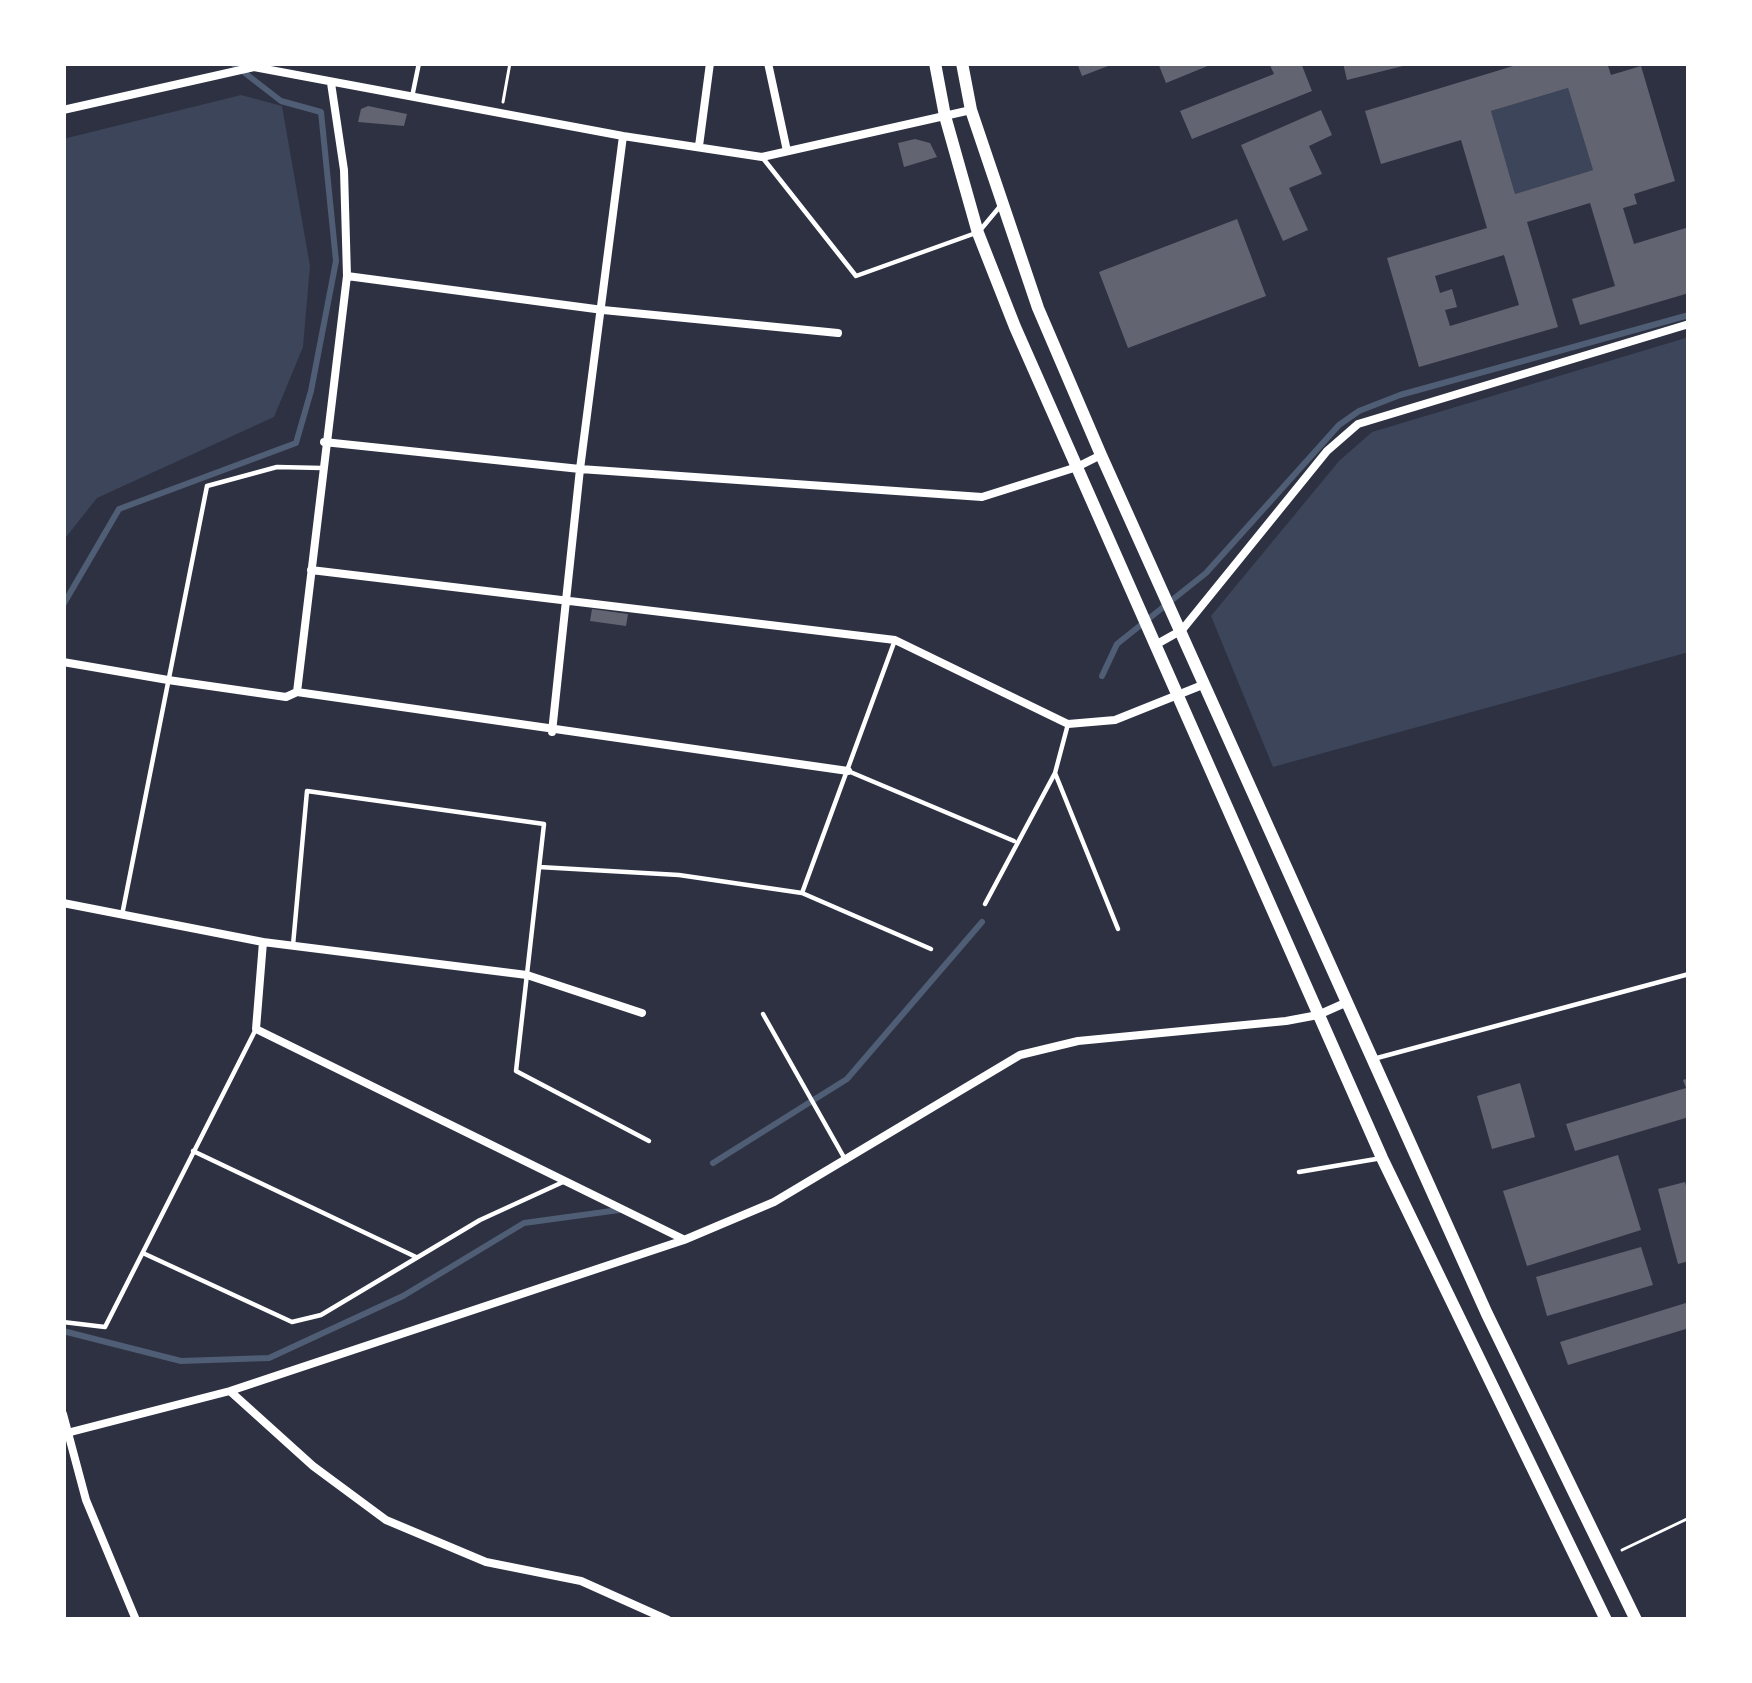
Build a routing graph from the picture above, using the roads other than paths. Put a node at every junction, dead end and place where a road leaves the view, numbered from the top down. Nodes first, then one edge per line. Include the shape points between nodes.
1 (309, 63) edge
2 (419, 63) edge
3 (710, 63) edge
4 (768, 63) edge
5 (935, 63) edge
6 (962, 63) edge
7 (255, 65) edge
8 (307, 74) junction
9 (331, 83) junction
10 (412, 97) junction
11 (63, 110) edge
12 (971, 110) junction
13 (945, 116) junction
14 (623, 136) junction
15 (699, 146) junction
16 (787, 152) junction
17 (762, 157) junction
18 (1002, 204) junction
19 (978, 233) junction
20 (347, 276) junction
21 (603, 310) junction
22 (1689, 323) edge
23 (838, 333) dead end
24 (324, 442) junction
25 (1101, 455) junction
26 (322, 467) junction
27 (1077, 467) junction
28 (580, 470) junction
29 (311, 570) junction
30 (567, 603) junction
31 (1181, 631) junction
32 (895, 640) junction
33 (1157, 644) junction
34 (63, 662) edge
35 (168, 680) junction
36 (1207, 684) junction
37 (297, 692) junction
38 (1179, 695) junction
39 (1067, 724) junction
40 (552, 732) junction
41 (848, 771) junction
42 (1055, 772) junction
43 (1016, 841) junction
44 (539, 867) junction
45 (802, 893) junction
46 (63, 903) edge
47 (986, 904) dead end
48 (122, 915) junction
49 (1118, 928) dead end
50 (262, 942) junction
51 (293, 945) junction
52 (931, 949) dead end
53 (1689, 974) edge
54 (527, 975) junction
55 (1345, 1004) junction
56 (642, 1013) dead end
57 (763, 1014) dead end
58 (1318, 1015) junction
59 (256, 1029) junction
60 (1372, 1059) junction
61 (649, 1141) dead end
62 (193, 1151) junction
63 (1382, 1158) junction
64 (846, 1161) junction
65 (1299, 1172) dead end
66 (566, 1181) junction
67 (684, 1240) junction
68 (146, 1254) junction
69 (416, 1257) junction
70 (63, 1322) edge
71 (230, 1391) junction
72 (63, 1414) edge
73 (65, 1433) edge
74 (1604, 1558) junction
75 (1582, 1570) junction
76 (1634, 1617) edge
77 (136, 1620) edge
78 (668, 1620) edge
79 (1606, 1620) edge

1 - 8 street
2 - 10 lane
3 - 15 street
4 - 16 street
5 - 13 main road
6 - 12 main road
7 - 8 street
7 - 11 street
8 - 9 street
9 - 10 street
9 - 20 street
10 - 14 street
12 - 13 street
12 - 18 main road
13 - 16 street
13 - 19 main road
14 - 15 street
14 - 21 street
15 - 17 street
16 - 17 street
17 - 19 lane via 856,276
18 - 19 lane
18 - 25 main road
19 - 27 main road
20 - 21 street
20 - 24 street
21 - 23 street
21 - 28 street
22 - 31 street via 1358,424 1327,451
24 - 26 street
24 - 28 street
25 - 27 street
25 - 31 main road
26 - 29 street
26 - 35 lane via 277,467 207,486
27 - 28 street via 982,496
27 - 33 main road
28 - 30 street
29 - 30 street
29 - 37 street
30 - 32 street
30 - 40 street
31 - 33 street
31 - 36 main road
32 - 39 street
32 - 41 lane
33 - 38 main road
34 - 35 street
35 - 37 street
35 - 48 lane
36 - 38 street
36 - 55 main road
37 - 40 street
38 - 39 street via 1115,720
38 - 58 main road
39 - 42 lane
40 - 41 street
41 - 43 lane
41 - 45 lane
42 - 43 lane
42 - 49 lane
43 - 47 lane
44 - 45 lane via 679,874
44 - 51 lane via 544,824 308,791
44 - 54 lane
45 - 52 lane
46 - 48 street
48 - 50 street
50 - 51 street
50 - 59 street
51 - 54 street
53 - 60 lane
54 - 56 street
54 - 61 lane via 516,1071
55 - 58 street
55 - 60 main road
57 - 64 lane
58 - 63 main road
58 - 64 street via 1078,1041 1020,1055
59 - 62 lane
59 - 66 street
60 - 74 main road
62 - 68 lane
62 - 69 lane
63 - 65 lane
63 - 75 main road
64 - 67 street
66 - 67 street
66 - 69 lane
67 - 71 street
68 - 69 lane via 292,1322 321,1315
68 - 70 lane via 105,1327
71 - 73 street
71 - 78 street via 386,1520 486,1562 581,1581
72 - 73 street
73 - 77 street
74 - 75 main road
74 - 76 main road
75 - 79 main road

